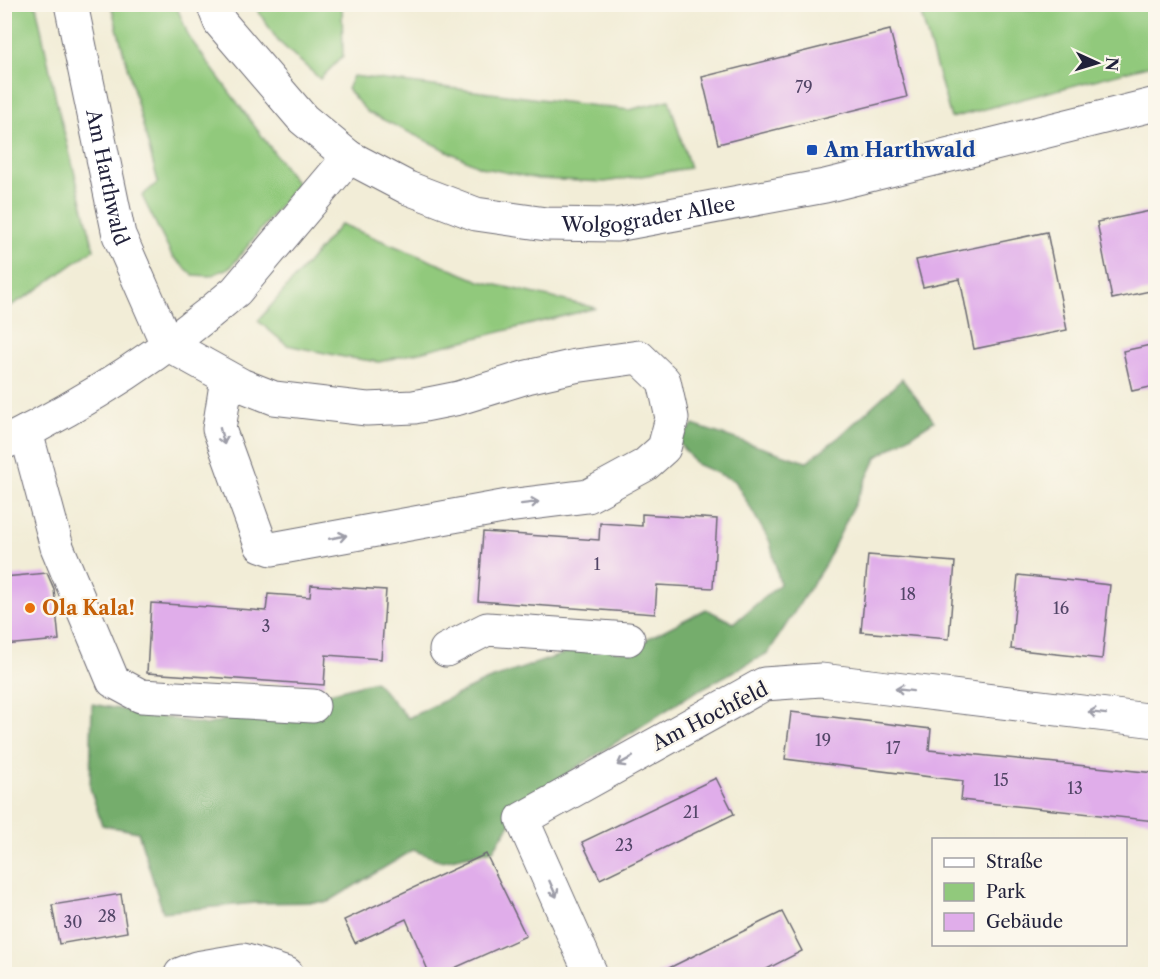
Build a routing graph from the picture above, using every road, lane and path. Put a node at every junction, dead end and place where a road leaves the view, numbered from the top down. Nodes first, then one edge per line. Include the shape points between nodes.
1 (71, 4) edge
2 (213, 4) edge
3 (1155, 104) edge
4 (349, 157) junction
5 (167, 344) junction
6 (227, 378) junction
7 (15, 438) edge
8 (628, 639) dead end
9 (446, 650) dead end
10 (313, 706) dead end
11 (1155, 721) edge
12 (181, 975) edge
13 (287, 975) edge
14 (591, 975) edge

1 - 5 street, Am Harthwald via 119,235
2 - 4 street, Wolgograder Allee via 220,22 303,119
3 - 4 street, Wolgograder Allee via 825,186 616,225 546,224 476,214 408,188
4 - 5 street via 236,291
5 - 6 street
5 - 7 street via 80,402
6 -> 6 street via 219,429 261,545 272,549 508,506 588,496 645,465 664,448 672,418 664,381 639,357 546,372 414,407 359,408 274,398
7 - 10 street via 113,681 141,696
8 - 9 street via 487,629
11 -> 14 street, Am Hochfeld via 821,680 764,684 522,819
12 - 13 street via 196,968 243,960

